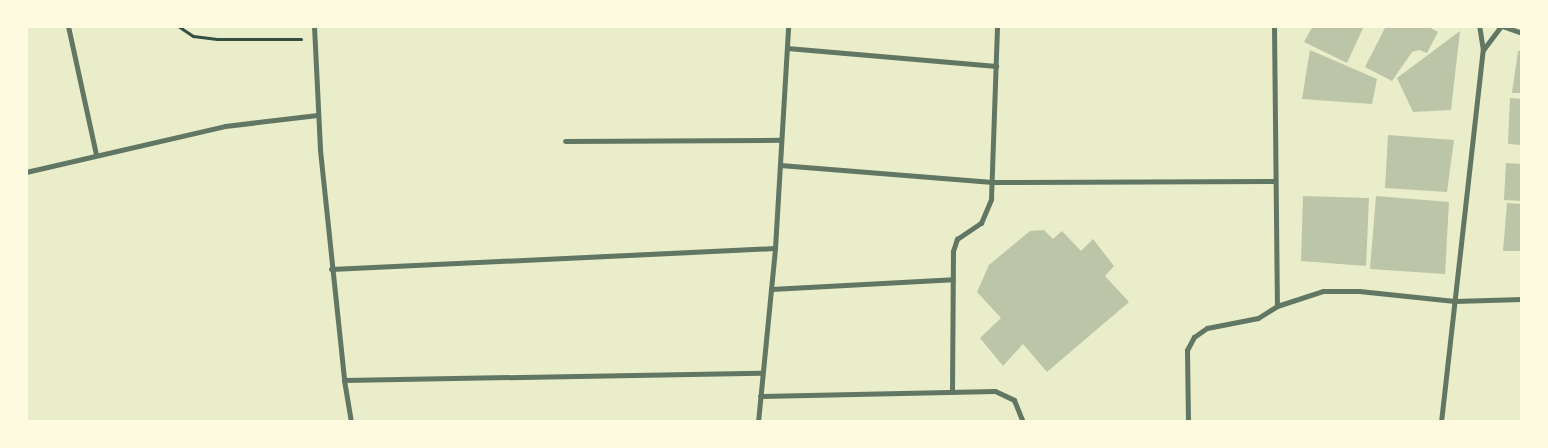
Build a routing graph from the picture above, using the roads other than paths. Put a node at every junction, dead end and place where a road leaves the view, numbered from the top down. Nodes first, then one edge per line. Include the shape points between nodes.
1 (68, 26) edge
2 (314, 26) edge
3 (788, 26) edge
4 (997, 26) edge
5 (1274, 26) edge
6 (1478, 26) edge
7 (1501, 26) edge
8 (1522, 33) edge
9 (786, 48) junction
10 (1483, 50) junction
11 (996, 66) junction
12 (317, 115) junction
13 (781, 140) junction
14 (565, 141) dead end
15 (96, 154) junction
16 (780, 165) junction
17 (26, 172) edge
18 (1275, 181) junction
19 (992, 182) junction
20 (775, 248) junction
21 (331, 269) junction
22 (953, 279) junction
23 (771, 289) junction
24 (1522, 299) edge
25 (1454, 301) junction
26 (1277, 306) junction
27 (761, 373) junction
28 (344, 380) junction
29 (952, 392) junction
30 (760, 396) junction
31 (351, 422) edge
32 (758, 422) edge
33 (1023, 422) edge
34 (1188, 422) edge
35 (1441, 422) edge

1 - 15 street
2 - 12 street
3 - 9 street
4 - 11 street
5 - 18 street
6 - 10 street
7 - 8 street
7 - 10 street
9 - 11 street
9 - 13 street
10 - 25 street
11 - 19 street
12 - 15 street via 225,126
12 - 21 street
13 - 14 street
13 - 16 street
15 - 17 street
16 - 19 street
16 - 20 street
18 - 19 street
18 - 26 street
19 - 22 street via 986,216 954,244
20 - 21 street
20 - 23 street
21 - 28 street
22 - 23 street
22 - 29 street
23 - 27 street
24 - 25 street
25 - 26 street via 1323,291
25 - 35 street
26 - 34 street via 1258,318 1207,328 1194,336 1187,350 1185,372
27 - 28 street
27 - 30 street
28 - 31 street
29 - 30 street
29 - 33 street via 1006,394 1014,400
30 - 32 street

